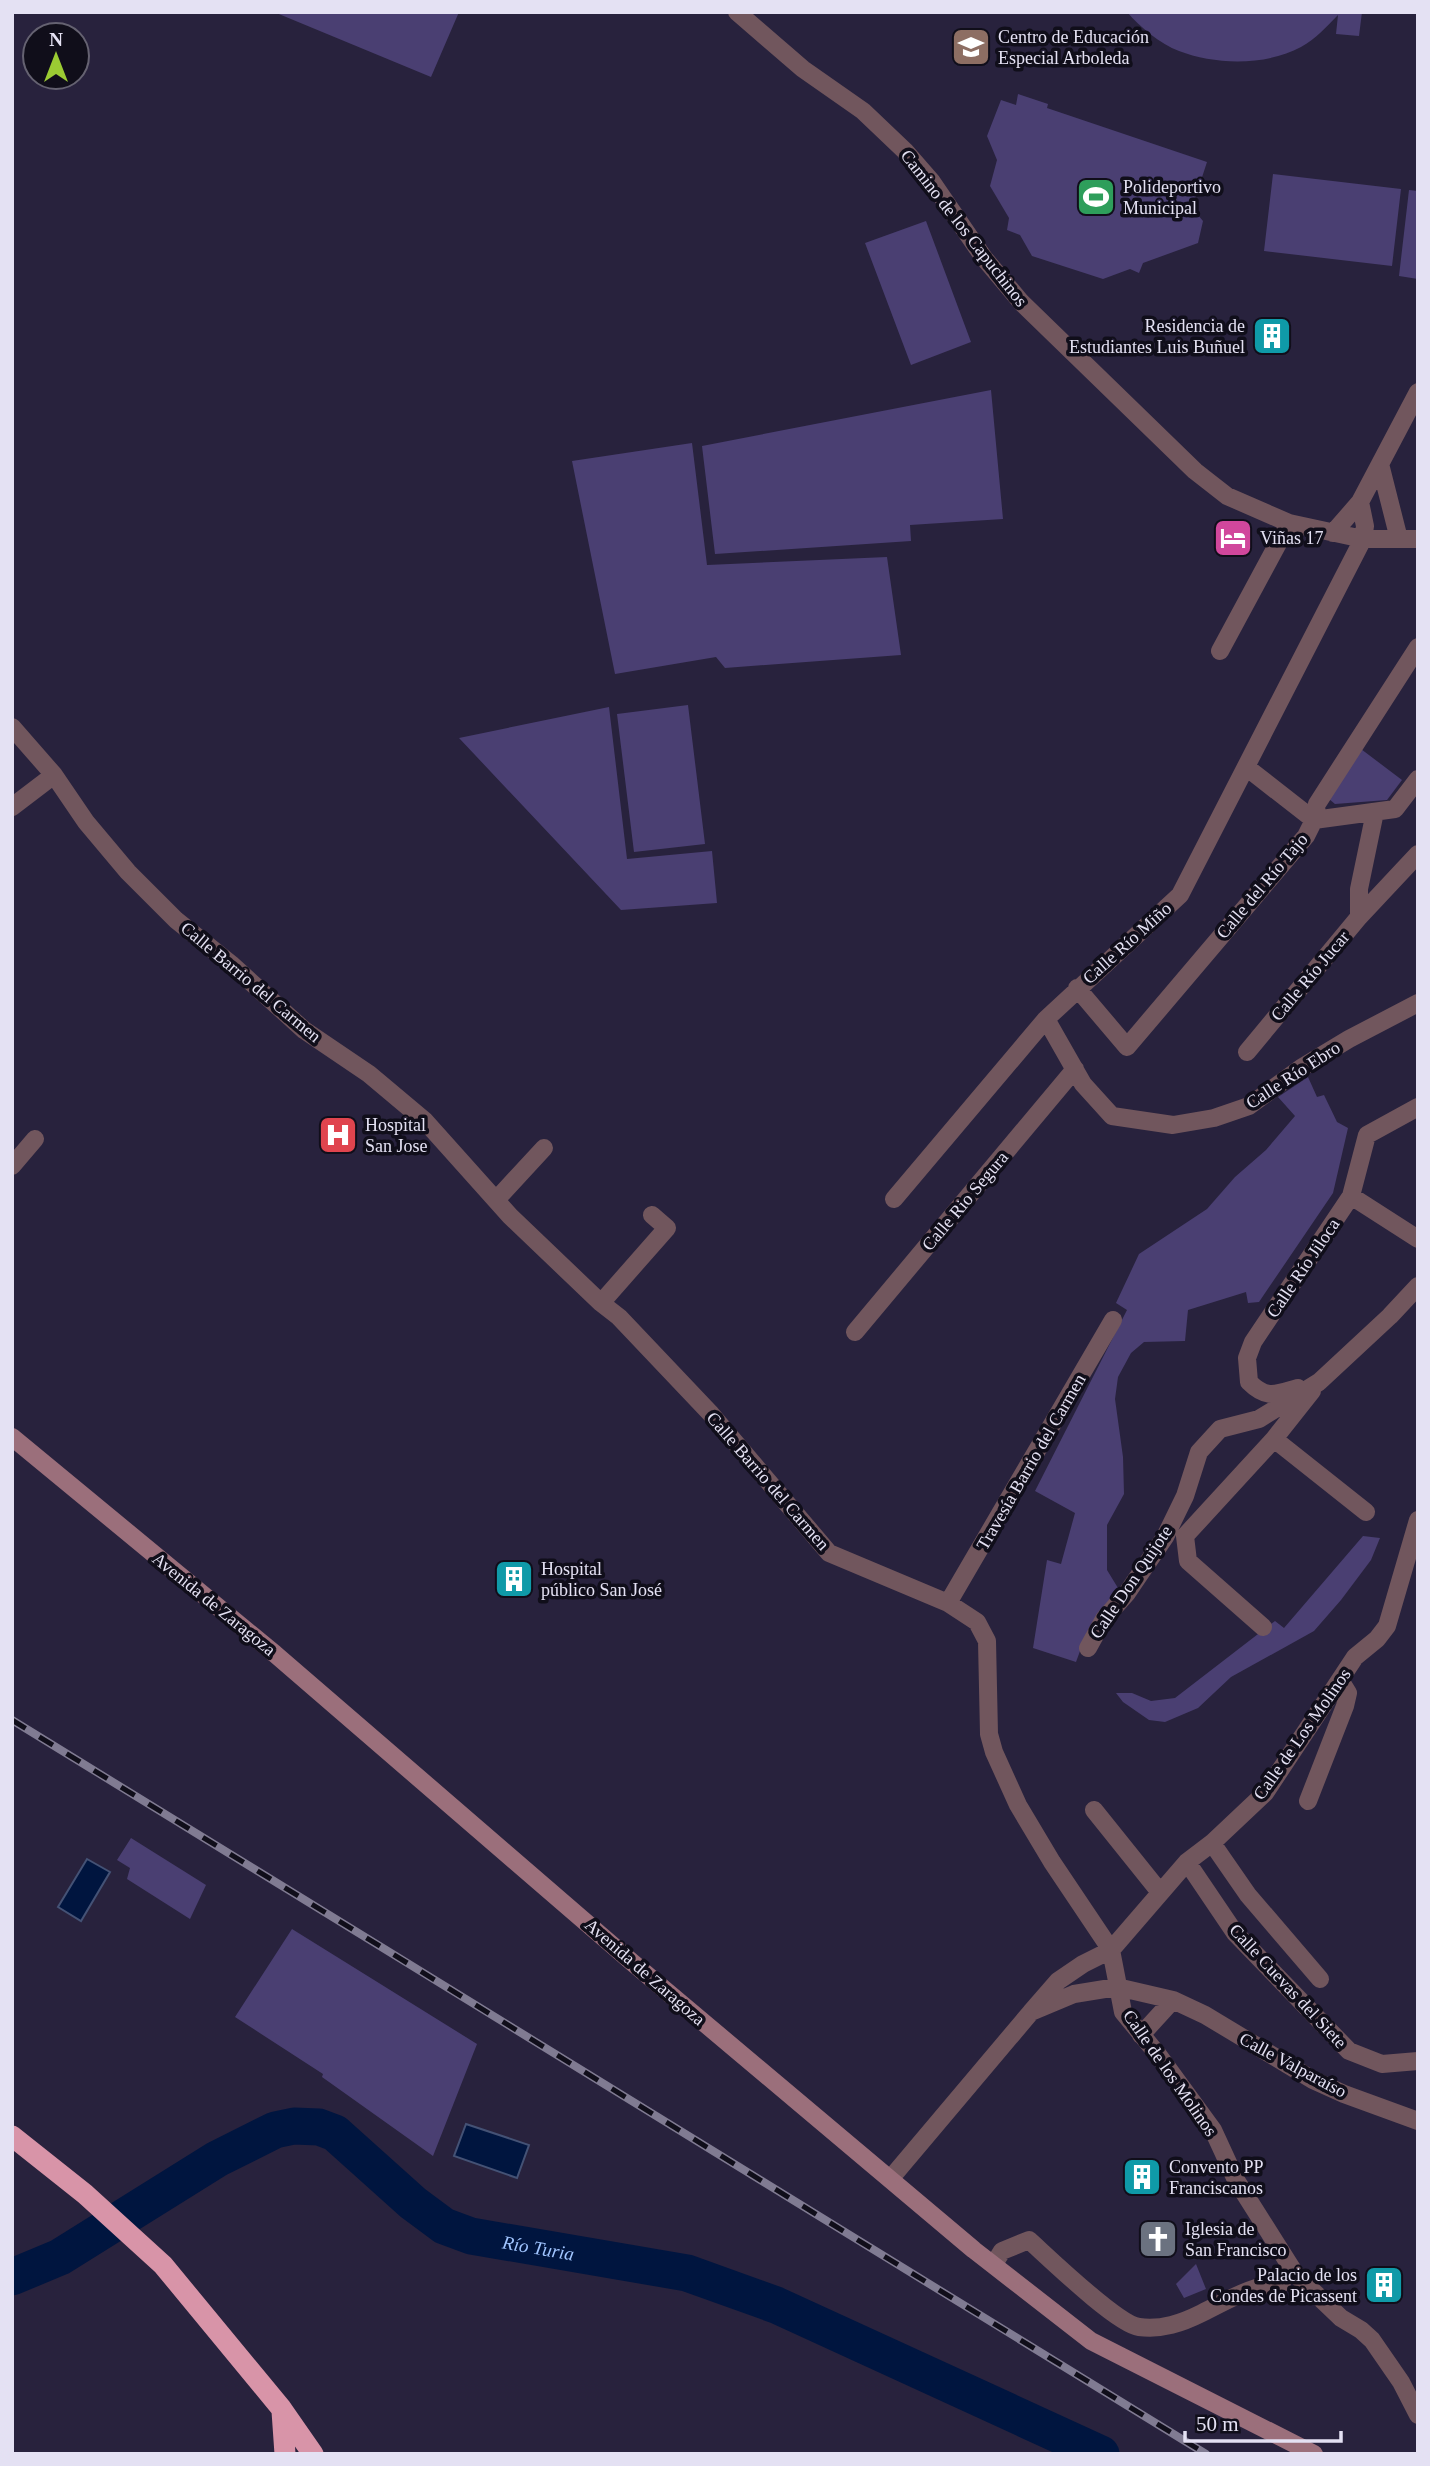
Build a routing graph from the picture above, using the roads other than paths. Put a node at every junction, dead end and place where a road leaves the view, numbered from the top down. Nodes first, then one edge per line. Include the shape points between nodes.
1 (737, 12) edge
2 (1418, 392) edge
3 (1380, 464) junction
4 (1360, 502) junction
5 (1289, 523) junction
6 (1333, 533) junction
7 (1363, 539) junction
8 (1399, 539) junction
9 (1418, 539) edge
10 (1418, 646) edge
11 (1220, 650) dead end
12 (12, 727) edge
13 (1247, 767) junction
14 (54, 775) junction
15 (1418, 779) edge
16 (12, 807) edge
17 (1375, 812) junction
18 (1314, 820) junction
19 (1418, 854) edge
20 (1359, 916) junction
21 (1077, 988) junction
22 (1418, 1003) edge
23 (1046, 1019) junction
24 (1247, 1052) dead end
25 (1075, 1069) junction
26 (1418, 1107) edge
27 (35, 1139) dead end
28 (544, 1148) dead end
29 (12, 1166) edge
30 (1351, 1196) junction
31 (894, 1199) dead end
32 (496, 1200) junction
33 (652, 1215) dead end
34 (1418, 1239) edge
35 (1418, 1286) edge
36 (601, 1303) junction
37 (1113, 1320) dead end
38 (855, 1332) dead end
39 (1318, 1382) junction
40 (12, 1437) edge
41 (1274, 1439) junction
42 (1366, 1512) dead end
43 (1418, 1520) edge
44 (948, 1603) junction
45 (1263, 1627) dead end
46 (1088, 1648) dead end
47 (1340, 1681) junction
48 (1308, 1801) dead end
49 (1094, 1810) dead end
50 (1212, 1843) junction
51 (1187, 1862) junction
52 (1159, 1891) junction
53 (1111, 1950) junction
54 (1320, 1979) dead end
55 (1117, 1986) junction
56 (1172, 2000) junction
57 (1031, 2012) junction
58 (1141, 2035) junction
59 (1418, 2061) edge
60 (1418, 2121) edge
61 (12, 2136) edge
62 (891, 2178) junction
63 (994, 2264) junction
64 (1282, 2283) dead end
65 (1418, 2374) edge
66 (1401, 2382) junction
67 (281, 2409) junction
68 (1418, 2415) edge
69 (285, 2454) edge
70 (313, 2454) edge
71 (1314, 2454) edge

1 - 5 street, Camino de los Capuchinos via 891,137 932,182 984,258 1021,302 1212,485
2 - 3 street
3 - 4 street
3 - 8 street
4 - 6 street
4 - 7 street
5 - 6 street, Camino de los Capuchinos
5 - 11 street
6 - 7 street, Camino de los Capuchinos
7 - 8 street, Camino de los Capuchinos
7 - 13 street, Calle Río Miño
8 - 9 street, Camino de los Capuchinos
10 - 18 street, Calle del Río Tajo via 1317,804
12 - 14 street
13 - 18 street
13 - 21 street, Calle Río Miño via 1180,895
14 - 16 street
14 - 32 street, Calle Barrio del Carmen via 128,872 176,920 304,1030 397,1096
15 - 17 street via 1395,809
17 - 18 street
17 - 20 street, Calle Río Jucar via 1359,889
18 - 21 street, Calle del Río Tajo via 1306,836 1127,1047
19 - 20 street
20 - 24 street, Calle Río Jucar
21 - 23 street, Calle Río Miño
22 - 25 street, Calle Río Ebro via 1310,1062 1249,1106 1214,1118 1173,1125 1112,1116
23 - 25 street, Calle Río Ebro
23 - 31 street, Calle Río Miño
25 - 38 street, Calle Rio Segura
26 - 30 street, Calle Río Jiloca via 1367,1135
27 - 29 street
28 - 32 street
30 - 34 street
30 - 39 street, Calle Río Jiloca via 1253,1342 1247,1358 1249,1382 1259,1393 1272,1395
32 - 36 street, Calle Barrio del Carmen
33 - 36 street via 667,1228
35 - 39 street, Calle Don Quijote
36 - 44 street, Calle Barrio del Carmen via 710,1414 828,1553
37 - 44 street, Travesía Barrio del Carmen
39 - 41 street, Calle Don Quijote
39 - 46 street, Calle Don Quijote via 1259,1419 1220,1429 1199,1452 1165,1537
40 - 62 main road, Avenida de Zaragoza via 275,1654
41 - 42 street
41 - 45 street, Calle Don Quijote via 1185,1536 1188,1561
43 - 47 street, Calle de Los Molinos via 1387,1626 1355,1657
44 - 53 street, Calle Barrio del Carmen via 977,1622 988,1641 989,1734 1000,1767 1052,1862
47 - 48 street via 1348,1693 1345,1706
47 - 50 street, Calle de Los Molinos via 1265,1793
49 - 52 street
50 - 51 street, Calle de Los Molinos
50 - 54 street via 1248,1895
51 - 52 street, Calle de Los Molinos
51 - 59 street, Calle Cuevas del Siete via 1235,1933 1349,2051 1382,2064
52 - 53 street, Calle de Los Molinos
53 - 55 street, Calle de los Molinos
53 - 57 street, Calle Valparaíso via 1058,1981
55 - 56 street, Calle Valparaíso
55 - 57 street, Calle Valparaíso via 1073,1994
55 - 58 street, Calle de los Molinos via 1124,2012
56 - 58 street
56 - 60 street, Calle Valparaíso via 1313,2080
57 - 62 street, Calle Valparaíso
58 - 66 street, Calle de los Molinos via 1213,2130 1236,2180 1296,2275 1372,2340
61 - 67 highway via 163,2265
62 - 63 main road, Avenida de Zaragoza
63 - 64 street via 1002,2251 1029,2241 1104,2307 1137,2327 1178,2325 1244,2291
63 - 71 main road, Avenida de Zaragoza via 1091,2341
65 - 66 street
66 - 68 street, Calle de los Molinos
67 - 69 highway
67 - 70 highway

